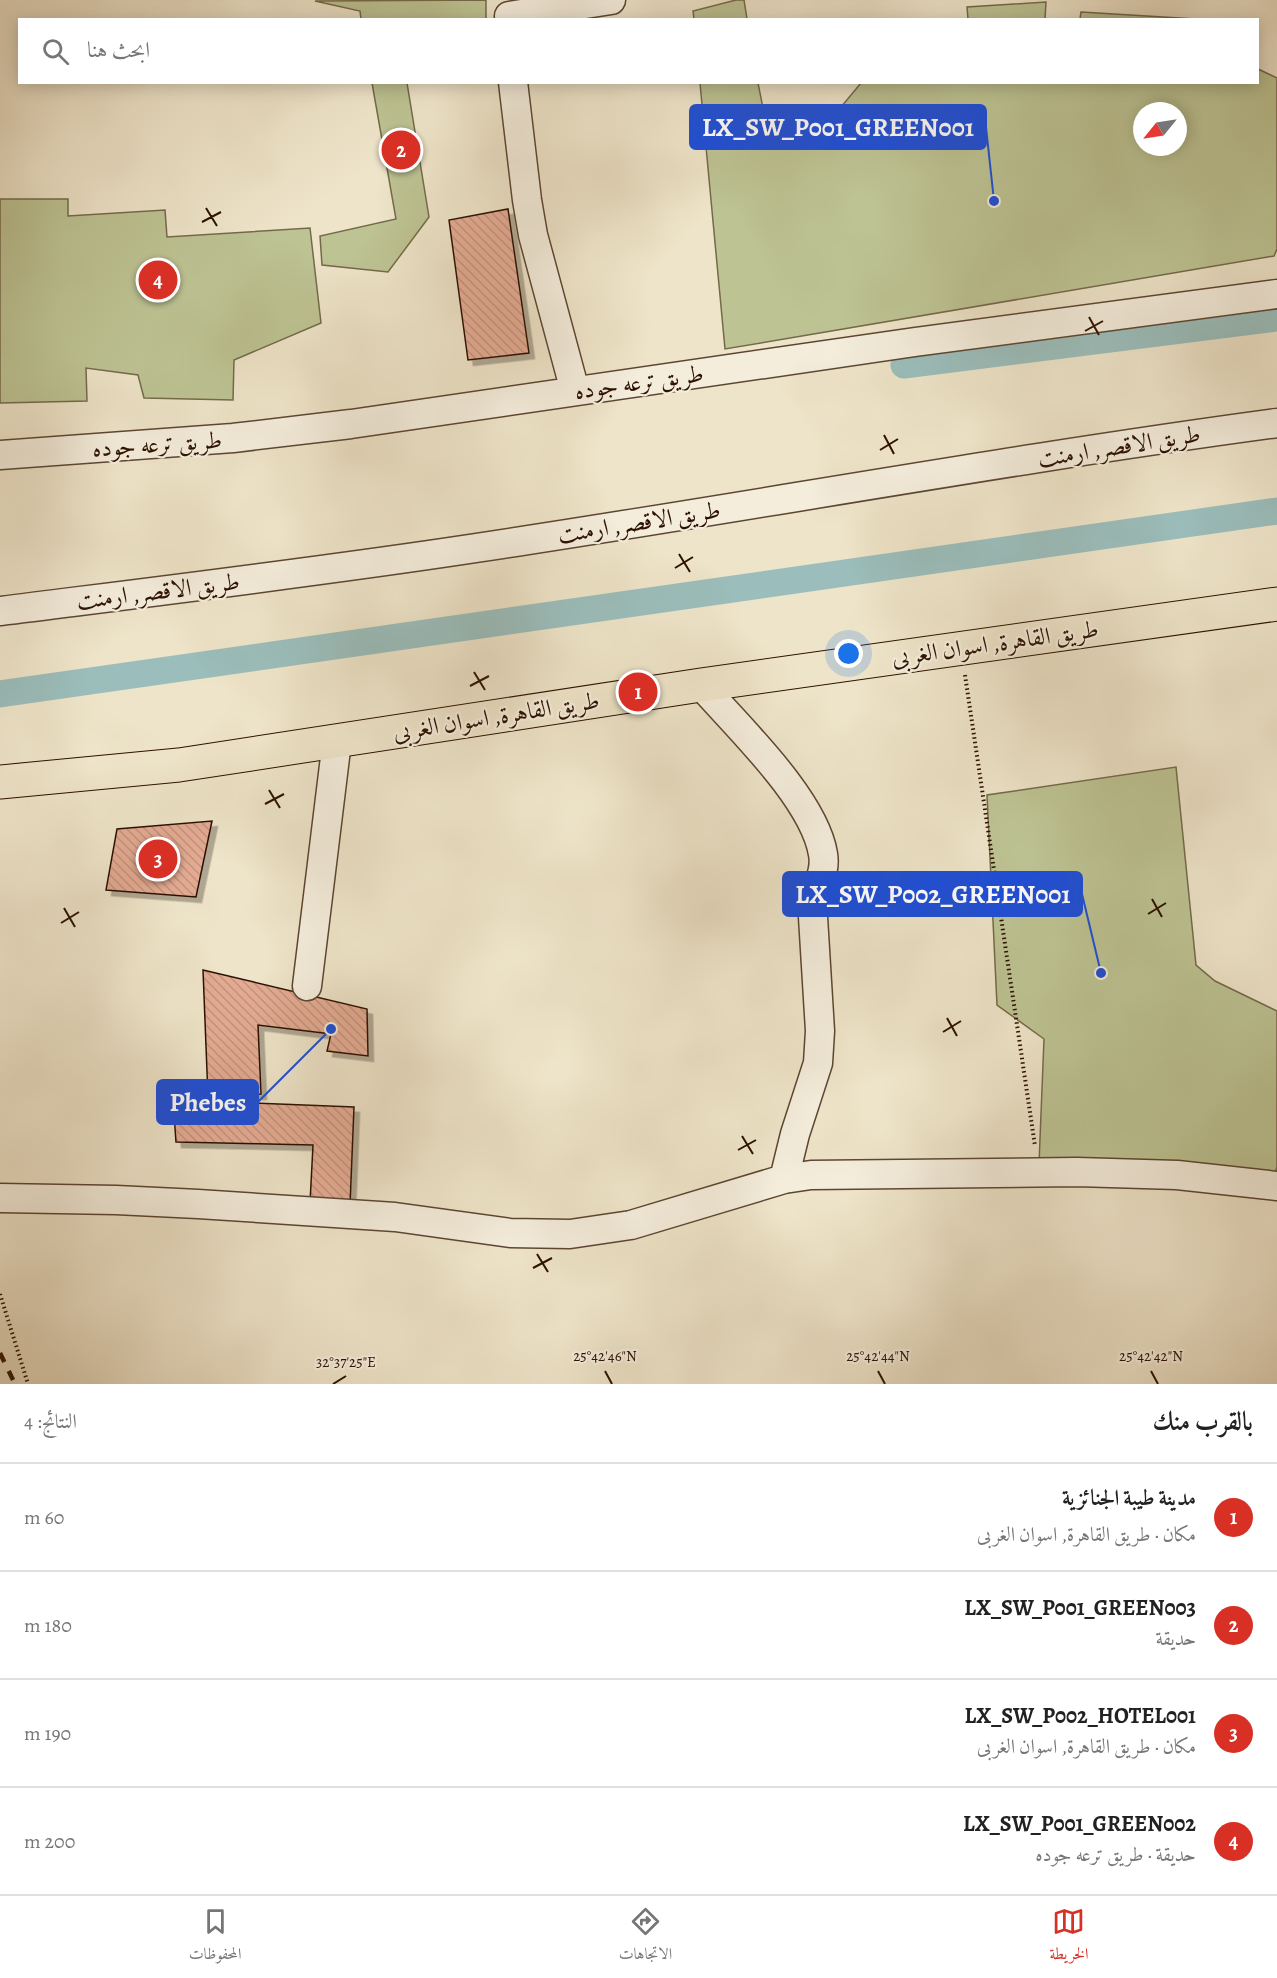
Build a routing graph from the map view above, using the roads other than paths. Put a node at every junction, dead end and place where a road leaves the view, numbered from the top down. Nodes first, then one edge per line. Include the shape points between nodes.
1 (611, 0) edge
2 (509, 12) edge
3 (513, 84) edge
4 (1277, 294) edge
5 (575, 391) junction
6 (1277, 423) edge
7 (0, 454) edge
8 (1277, 604) edge
9 (0, 611) edge
10 (701, 684) junction
11 (337, 741) junction
12 (0, 782) edge
13 (307, 986) dead end
14 (784, 1179) junction
15 (1277, 1186) edge
16 (0, 1198) edge

1 - 2 street
3 - 5 street via 533,235
4 - 5 street, طريق ترعه جوده
5 - 7 street, طريق ترعه جوده via 233,438
6 - 9 street, طريق الاقصر, ارمنت via 1148,440 478,548
8 - 10 main road, طريق القاهرة, اسوان الغربى
10 - 11 main road, طريق القاهرة, اسوان الغربى
10 - 14 street via 810,816 824,855 813,917 820,1031 818,1063
11 - 12 main road, طريق القاهرة, اسوان الغربى via 179,765
11 - 13 street
14 - 15 street via 844,1174 1077,1172 1177,1175
14 - 16 street via 661,1218 570,1234 510,1233 395,1217 198,1204

